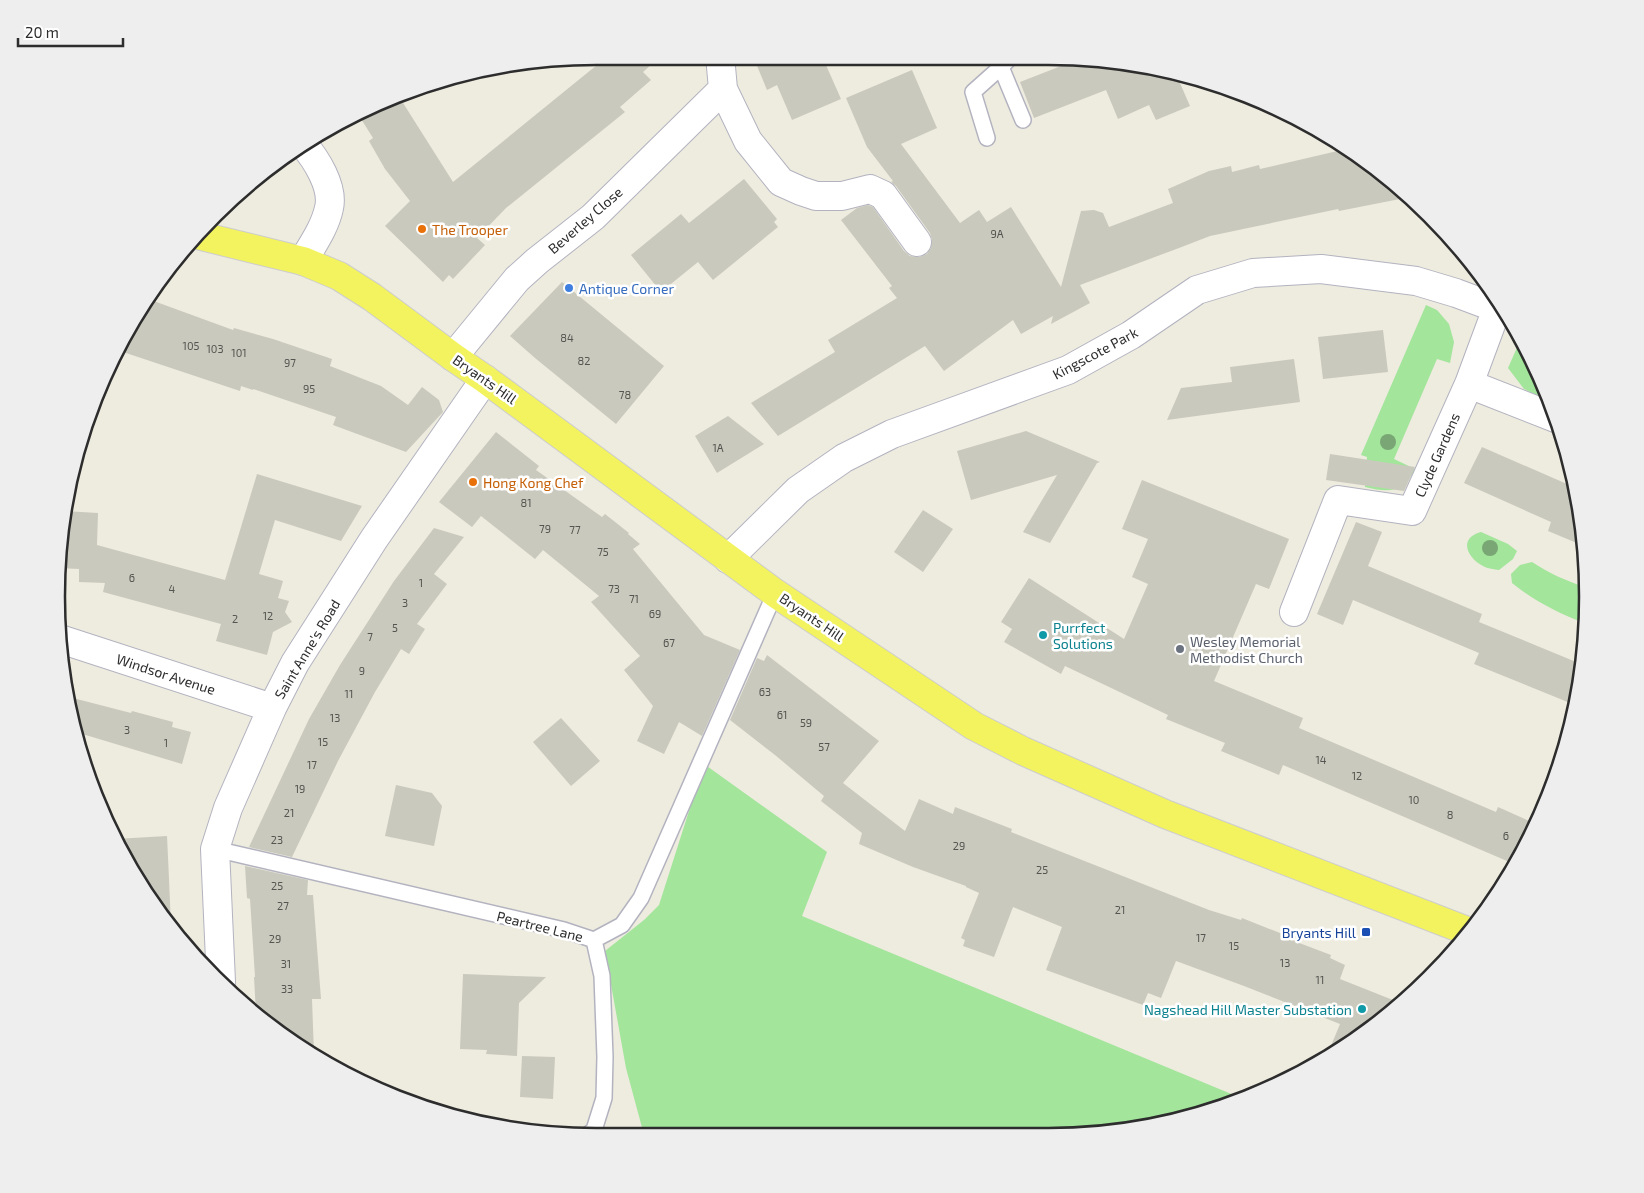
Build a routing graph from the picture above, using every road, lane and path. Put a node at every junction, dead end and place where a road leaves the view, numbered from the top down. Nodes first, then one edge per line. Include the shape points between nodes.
1 (721, 65) edge
2 (1004, 65) edge
3 (1008, 65) edge
4 (723, 89) junction
5 (1023, 120) dead end
6 (987, 138) dead end
7 (308, 150) edge
8 (206, 237) edge
9 (917, 242) dead end
10 (303, 261) junction
11 (1492, 305) edge
12 (1497, 314) edge
13 (453, 357) junction
14 (485, 379) junction
15 (1469, 384) junction
16 (1547, 416) edge
17 (728, 559) junction
18 (775, 593) junction
19 (1294, 612) dead end
20 (67, 642) edge
21 (272, 708) junction
22 (214, 849) junction
23 (1462, 929) edge
24 (594, 940) junction
25 (220, 971) edge
26 (595, 1128) edge

1 - 4 street
2 - 6 lane via 973,92
3 - 5 lane
4 - 9 street via 748,140 781,182 816,196 842,196 870,189 883,195
4 - 13 street, Beverley Close via 593,217 517,279
7 - 10 street via 329,190 330,206 325,222
8 - 10 main road, Bryants Hill
10 - 13 main road, Bryants Hill via 348,281
11 - 17 street, Kingscote Park via 1416,281 1321,269 1253,273 1198,290 1132,335 1068,370 892,434 844,458 798,490
12 - 15 street, Clyde Gardens
13 - 14 main road, Bryants Hill
14 - 17 main road, Bryants Hill
14 - 21 street, Saint Anne's Road via 374,539 295,663
15 - 16 street
15 - 19 street, Clyde Gardens via 1412,511 1338,500
17 - 18 main road, Bryants Hill
18 - 23 main road, Bryants Hill via 974,726 1023,751 1165,814
18 - 24 lane, Peartree Lane via 641,898 622,925
20 - 21 street, Windsor Avenue
21 - 22 street, Saint Anne's Road via 228,808
22 - 24 lane, Peartree Lane via 564,930
22 - 25 street, Saint Anne's Road
24 - 26 lane via 602,976 605,1056 604,1098

